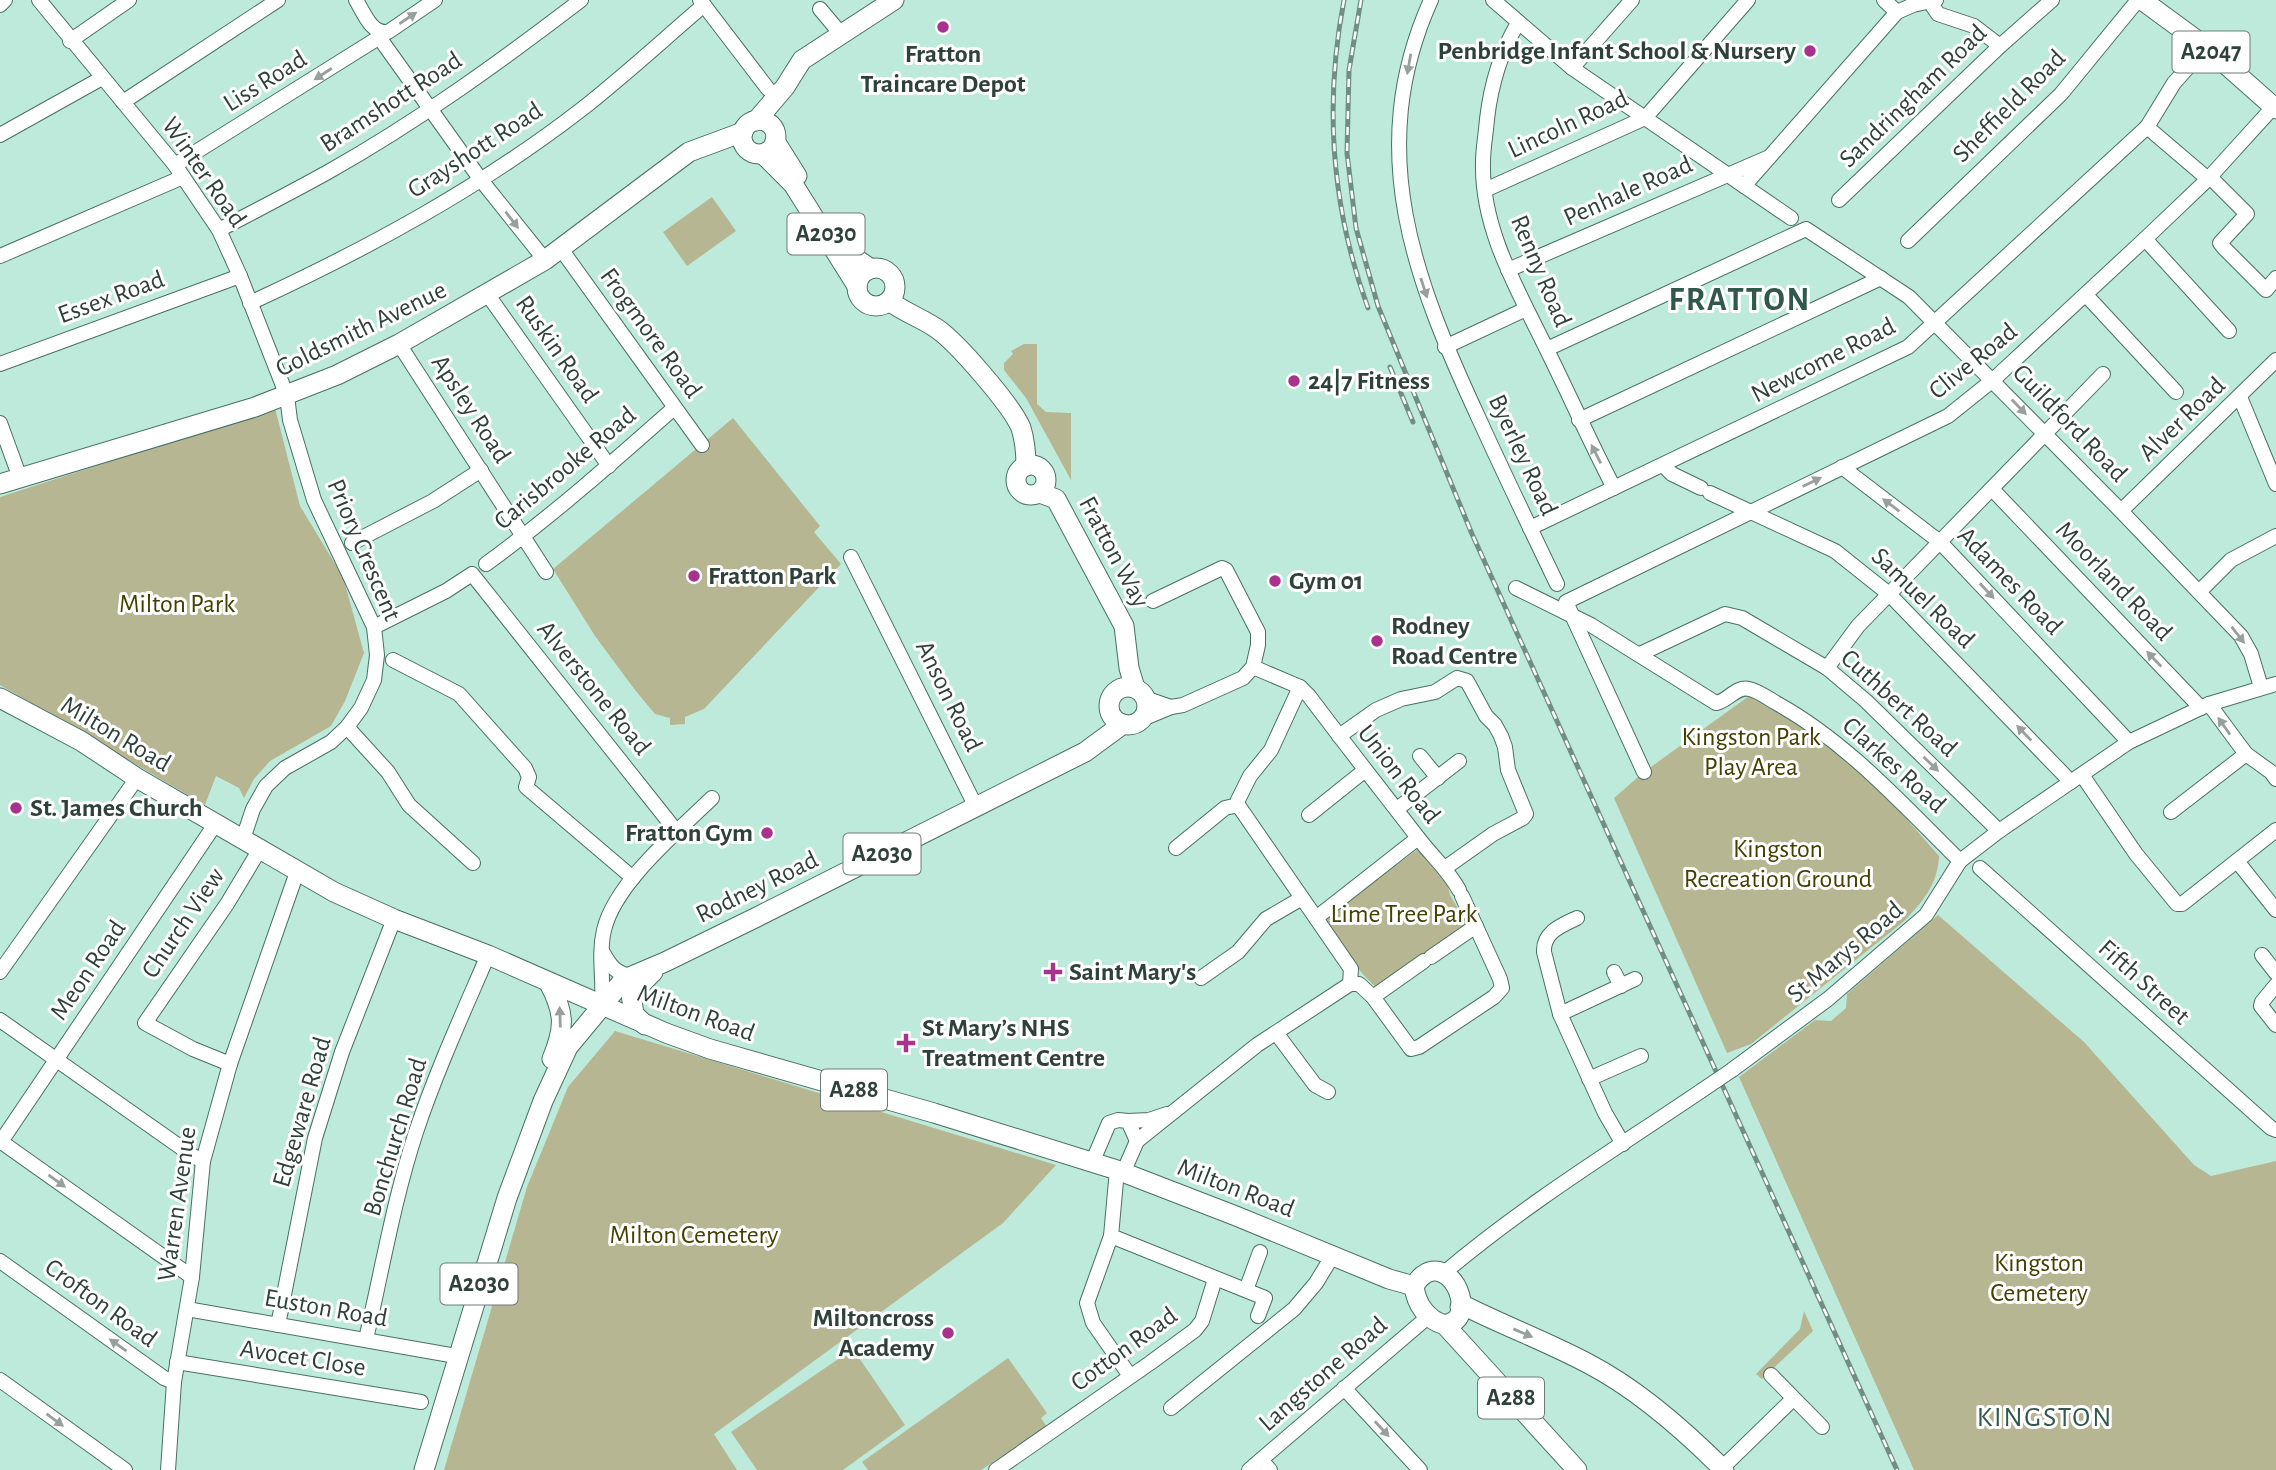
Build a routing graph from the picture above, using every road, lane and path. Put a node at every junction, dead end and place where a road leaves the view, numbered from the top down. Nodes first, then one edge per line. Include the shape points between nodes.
1 (5, 0) edge
2 (39, 0) edge
3 (129, 0) edge
4 (278, 0) edge
5 (356, 0) edge
6 (435, 0) edge
7 (580, 0) edge
8 (894, 0) edge
9 (1431, 0) edge
10 (1493, 0) edge
11 (1516, 0) edge
12 (1632, 0) edge
13 (1748, 0) edge
14 (1884, 0) edge
15 (2052, 0) edge
16 (2140, 0) edge
17 (1933, 1) edge
18 (702, 3) edge
19 (816, 4) edge
20 (0, 5) edge
21 (1506, 12) junction
22 (1898, 12) junction
23 (1518, 23) junction
24 (841, 34) junction
25 (381, 36) junction
26 (70, 41) junction
27 (2000, 46) junction
28 (2206, 47) junction
29 (1572, 68) junction
30 (102, 78) junction
31 (776, 88) junction
32 (123, 103) junction
33 (2275, 107) edge
34 (431, 108) junction
35 (1645, 118) junction
36 (2147, 127) junction
37 (0, 135) edge
38 (760, 138) junction
39 (1768, 158) junction
40 (179, 171) junction
41 (1726, 174) junction
42 (2207, 179) junction
43 (481, 180) junction
44 (1744, 186) junction
45 (1485, 190) junction
46 (1839, 200) dead end
47 (1791, 218) dead end
48 (219, 230) junction
49 (2145, 239) junction
50 (1908, 241) dead end
51 (553, 255) junction
52 (0, 256) edge
53 (871, 269) junction
54 (1508, 270) junction
55 (240, 276) junction
56 (1881, 278) junction
57 (2276, 278) edge
58 (857, 286) junction
59 (488, 295) junction
60 (2086, 295) junction
61 (2271, 295) edge
62 (889, 301) junction
63 (250, 303) junction
64 (1526, 309) junction
65 (1936, 324) junction
66 (2229, 331) dead end
67 (399, 344) junction
68 (1445, 347) junction
69 (1547, 349) junction
70 (2276, 360) edge
71 (0, 365) edge
72 (2103, 374) dead end
73 (1993, 380) junction
74 (2176, 392) dead end
75 (287, 396) junction
76 (2240, 397) junction
77 (674, 408) junction
78 (1579, 420) junction
79 (0, 423) edge
80 (2045, 434) junction
81 (702, 445) dead end
82 (609, 466) junction
83 (1664, 466) junction
84 (1842, 467) junction
85 (481, 470) junction
86 (20, 478) junction
87 (0, 484) edge
88 (2276, 484) edge
89 (1614, 488) junction
90 (1992, 489) junction
91 (1750, 511) junction
92 (2122, 511) junction
93 (1530, 528) junction
94 (2276, 536) edge
95 (524, 537) junction
96 (1940, 542) junction
97 (352, 543) dead end
98 (851, 557) dead end
99 (486, 564) dead end
100 (546, 572) dead end
101 (1557, 584) dead end
102 (1516, 587) dead end
103 (2199, 592) junction
104 (1889, 594) junction
105 (1153, 601) dead end
106 (1569, 608) junction
107 (374, 627) junction
108 (1128, 647) junction
109 (1640, 654) junction
110 (393, 660) dead end
111 (1253, 667) junction
112 (1827, 668) junction
113 (2276, 684) edge
114 (1300, 687) junction
115 (2261, 687) junction
116 (1115, 693) junction
117 (1140, 693) junction
118 (0, 698) edge
119 (2205, 706) junction
120 (1171, 707) junction
121 (1125, 718) junction
122 (347, 727) junction
123 (1339, 736) junction
124 (2129, 742) junction
125 (2246, 754) junction
126 (1420, 756) dead end
127 (1459, 761) dead end
128 (1364, 771) junction
129 (1644, 772) dead end
130 (137, 778) junction
131 (1437, 778) junction
132 (2077, 778) junction
133 (2276, 779) edge
134 (712, 798) dead end
135 (1238, 803) junction
136 (976, 807) junction
137 (1397, 809) junction
138 (2171, 811) dead end
139 (1309, 815) dead end
140 (216, 823) junction
141 (2276, 830) edge
142 (1999, 831) junction
143 (677, 832) junction
144 (1418, 838) junction
145 (251, 844) junction
146 (1176, 848) dead end
147 (1960, 861) junction
148 (2237, 862) junction
149 (473, 863) dead end
150 (1445, 868) junction
151 (1980, 868) dead end
152 (297, 872) junction
153 (632, 878) junction
154 (1302, 898) junction
155 (2276, 910) edge
156 (1316, 918) junction
157 (1577, 918) dead end
158 (394, 919) junction
159 (1476, 926) junction
160 (601, 950) junction
161 (488, 955) junction
162 (2262, 956) dead end
163 (665, 962) junction
164 (0, 972) edge
165 (2276, 973) edge
166 (632, 976) junction
167 (1200, 978) dead end
168 (1635, 979) dead end
169 (549, 983) junction
170 (1350, 984) junction
171 (2276, 985) edge
172 (1373, 997) junction
173 (607, 1008) junction
174 (1560, 1014) junction
175 (0, 1020) edge
176 (645, 1025) junction
177 (2276, 1025) edge
178 (1277, 1034) junction
179 (1641, 1056) dead end
180 (57, 1060) junction
181 (230, 1064) junction
182 (1589, 1079) junction
183 (1328, 1092) dead end
184 (543, 1101) junction
185 (1178, 1111) junction
186 (1128, 1121) junction
187 (2276, 1130) edge
188 (1137, 1141) junction
189 (0, 1142) edge
190 (1623, 1144) junction
191 (204, 1161) junction
192 (1092, 1163) junction
193 (1120, 1172) junction
194 (1111, 1236) junction
195 (1260, 1252) dead end
196 (1333, 1255) junction
197 (0, 1261) edge
198 (1444, 1273) junction
199 (192, 1277) junction
200 (1215, 1279) junction
201 (1414, 1286) junction
202 (1245, 1290) junction
203 (1460, 1307) junction
204 (187, 1309) junction
205 (1258, 1316) dead end
206 (1437, 1321) junction
207 (278, 1325) junction
208 (366, 1339) junction
209 (456, 1356) junction
210 (177, 1362) junction
211 (1771, 1375) dead end
212 (1130, 1376) junction
213 (0, 1380) edge
214 (174, 1382) junction
215 (1344, 1388) junction
216 (1793, 1399) junction
217 (421, 1402) dead end
218 (1171, 1408) dead end
219 (1822, 1427) dead end
220 (1265, 1465) edge
221 (1723, 1469) edge
222 (125, 1470) edge
223 (168, 1470) edge
224 (424, 1470) edge
225 (996, 1470) edge
226 (1249, 1470) edge
227 (1420, 1470) edge
228 (1577, 1470) edge

1 - 20 street
2 - 26 street, Winter Road
3 - 26 street
4 - 32 street
5 - 25 street, Frogmore Road
25 -> 6 street, Liss Road
7 - 34 street, Bramshott Road
8 - 24 main road
9 -> 68 street, Byerley Road via 1409,57 1398,142 1404,213 1417,268
10 - 21 street
11 - 21 street
12 - 29 street
13 - 35 street, Lincoln Road
14 - 22 street
15 - 27 street, Sandringham Road
16 - 28 main road, A2047
16 - 50 street, Sheffield Road via 2061,94
17 - 22 street
17 - 27 street via 1938,14 1974,26
18 - 31 street
18 - 43 street, Grayshott Road via 581,109
19 - 24 street
21 - 23 street
22 - 39 street, Penhale Road
23 - 29 street
23 - 45 street, Renny Road via 1489,98 1482,163
24 - 31 main road via 802,60
25 - 34 street, Frogmore Road
25 -> 40 street, Liss Road
26 - 30 street, Winter Road
27 - 46 street, Sandringham Road
28 - 33 main road, A2047
28 - 36 street, Newcome Road via 2174,83
29 - 35 street
30 - 32 street, Winter Road
30 - 37 street
31 - 38 main road
32 - 40 street, Winter Road
33 - 42 street, Clive Road
34 - 43 street, Frogmore Road
34 - 48 street, Bramshott Road via 329,171
35 - 41 street
35 - 45 street, Lincoln Road
36 - 42 street
36 - 65 street, Newcome Road
38 - 51 main road, Goldsmith Avenue via 708,144 690,152
38 - 53 main road, A2030 via 855,258
38 - 58 main road, Fratton Way / A2030
39 - 41 street, Penhale Road
39 - 44 street, Penhale Road
40 - 48 street, Winter Road
40 - 52 street, Liss Road
41 - 44 street
41 - 54 street, Penhale Road
42 - 49 street, Clive Road
42 - 61 street via 2247,214 2220,243
43 -> 51 street, Frogmore Road
43 - 63 street, Grayshott Road via 366,246
44 - 47 street
45 - 54 street, Renny Road
48 - 55 street, Winter Road
49 - 60 street, Clive Road
49 - 66 street
51 - 59 main road, Goldsmith Avenue
51 - 77 street, Frogmore Road
53 - 58 main road, A2030 via 861,275
53 - 62 main road, A2030 via 886,271 893,279
54 - 64 street, Renny Road
55 - 63 street, Winter Road
55 - 71 street, Essex Road
56 - 65 street, Guildford Road
56 - 69 street, Guildford Road via 1805,229
56 - 78 street
57 - 61 street
58 - 62 main road, Fratton Way / A2030 via 860,298 870,305
59 - 67 main road, Goldsmith Avenue
59 - 82 street, Ruskin Road
60 - 73 street, Clive Road
60 - 74 street
62 - 108 main road, Fratton Way / A2030 via 938,329 1008,406 1026,447 1026,466 1018,472 1017,487 1026,495 1040,493 1056,499 1118,611
63 - 75 street, Winter Road
64 - 68 street
64 - 69 street, Renny Road
65 - 73 street, Guildford Road
65 - 83 street, Newcome Road via 1908,347
67 - 75 main road, Goldsmith Avenue
67 - 85 street, Apsley Road
68 - 93 street, Byerley Road
69 - 78 street, Renny Road
70 - 76 street, Alver Road
72 - 80 street
73 -> 80 street, Guildford Road
73 - 84 street, Clive Road via 1948,416
75 - 86 main road, Goldsmith Avenue
75 - 107 street, Priory Crescent via 314,500
76 - 88 street
76 - 92 street, Alver Road
77 - 81 street, Frogmore Road
77 - 82 street, Carisbrooke Road
89 -> 78 street, Renny Road
79 - 86 street
80 - 90 street
80 - 92 street, Guildford Road
82 - 95 street, Carisbrooke Road
83 - 89 street, Newcome Road
83 - 91 street, Samuel Road
91 -> 84 street, Clive Road
96 -> 84 street, Adames Road
85 - 95 street, Apsley Road
85 - 97 street
86 - 87 main road, Goldsmith Avenue
89 - 93 street, Newcome Road
90 - 96 street
119 -> 90 street, Moorland Road
91 - 104 street, Samuel Road via 1835,551
91 - 106 street, Clive Road
92 - 103 street, Guildford Road
93 - 101 street, Byerley Road
94 - 103 street via 2231,560
95 - 99 street, Carisbrooke Road
95 - 100 street, Apsley Road
96 - 104 street
96 -> 124 street, Adames Road
98 - 136 street, Anson Road
102 - 106 street, Clarkes Road
103 -> 115 street, Guildford Road via 2241,636
104 - 112 street
132 -> 104 street, Samuel Road
105 - 111 street via 1226,570 1258,632
106 - 109 street, Clarkes Road
106 - 129 street
107 - 122 street, Priory Crescent via 374,680
107 - 143 street, Alverstone Road via 472,574
108 - 116 main road, Fratton Way
108 - 117 main road, Fratton Way / A2030 via 1129,668
109 - 112 street, Cuthbert Road via 1725,614 1742,618
109 - 147 street, Clarkes Road via 1716,703 1741,688 1751,689 1818,729 1861,764
110 - 153 street via 459,694 526,768 526,788
111 - 114 street, Union Road
111 - 120 street via 1243,678
112 -> 142 street, Cuthbert Road
113 - 115 street, St Marys Road
114 - 123 street, Union Road
114 - 135 street via 1272,750 1250,776
115 - 119 street, St Marys Road
116 - 117 main road via 1124,687
116 - 121 main road via 1110,702
117 - 120 street
117 - 121 main road, A2030 via 1146,709
118 - 130 main road, Milton Road / A288 via 82,741
119 - 124 street, St Marys Road
125 -> 119 street, Moorland Road
120 - 121 street
121 - 136 main road, Rodney Road / A2030 via 1098,745
122 - 145 street, Priory Crescent via 331,742 285,768 267,786 253,809
122 - 149 street via 388,772 409,805
123 - 128 street, Union Road
123 - 150 street via 1401,699 1435,692 1457,678 1467,681 1506,747 1508,770 1526,814
124 - 132 street, St Marys Road
125 - 133 street, Moorland Road
125 - 138 street
126 - 131 street
127 - 131 street
128 - 137 street, Union Road
128 - 139 street
130 - 140 main road, Milton Road / A288
130 - 164 street
131 - 137 street
132 - 142 street, St Marys Road
132 - 148 street, Samuel Road via 2177,904
134 - 143 street
135 - 146 street via 1225,808
135 - 154 street
136 - 163 main road, Rodney Road / A2030
137 - 144 street, Union Road
140 - 145 main road, Milton Road / A288
140 - 180 street, Meon Road
141 - 148 street
142 - 147 street, St Marys Road
143 - 153 street
144 - 150 street, Union Road
144 - 156 street
145 - 152 main road, Milton Road / A288
145 - 181 street, Church View via 227,904 145,1023
147 - 190 street, St Marys Road, bridge via 1926,915 1828,999
148 - 155 street
150 - 159 street, Union Road
151 - 187 street, Fifth Street
152 - 158 main road, Milton Road / A288
152 - 181 street, Warren Avenue
153 - 160 street via 609,914
154 - 156 street
154 - 167 street via 1266,919 1238,952
156 - 170 street via 1351,969
157 - 174 street via 1557,928 1543,946
158 - 161 main road, Milton Road / A288
158 - 207 street, Edgeware Road via 342,1052 315,1138
159 - 172 street
159 - 172 street, Union Road via 1500,979 1502,988 1494,997 1411,1049
160 - 166 street via 612,968
160 - 173 street
161 - 169 main road, Milton Road / A288
161 - 208 street, Bonchurch Road via 416,1133
162 - 165 street
163 - 166 main road, Rodney Road / A2030
163 - 173 main road, Rodney Road / A2030
163 - 176 main road, Rodney Road / A2030 via 631,994 634,1014
166 - 173 main road, Rodney Road / A2030 via 621,983
168 - 174 street via 1617,979
169 - 173 main road, Milton Road / A288
184 -> 169 main road via 544,1077 560,1040 562,1020 560,1003
170 - 172 street, Union Road via 1359,984
170 - 178 street
171 - 177 street via 2261,1006
173 - 176 main road, Milton Road / A288
173 - 184 main road, A2030
174 - 182 street
175 - 180 street
176 - 192 main road, Milton Road / A288 via 710,1049 934,1112
178 - 183 street via 1314,1085
178 - 185 street via 1257,1045
179 - 182 street
180 - 189 street, Meon Road
180 - 191 street
181 - 191 street, Warren Avenue
182 - 190 street
184 - 209 main road, A2030 via 506,1198
185 - 186 street
185 - 188 street
186 - 188 street
186 - 192 street via 1108,1123
188 - 193 street
189 -> 199 street
190 - 198 street, St Marys Road via 1500,1227
191 - 199 street, Warren Avenue
192 - 193 main road, Milton Road / A288
193 - 194 street
193 - 196 main road, Milton Road / A288
194 - 200 street, Cotton Road
194 - 212 street via 1087,1303 1093,1324
195 - 202 street
196 - 201 main road, Milton Road / A288
196 - 218 street via 1294,1309
214 -> 197 street, Crofton Road
198 - 201 main road via 1426,1272
198 - 203 main road via 1455,1286
199 - 204 street, Warren Avenue
200 - 202 street
200 - 212 street, Cotton Road via 1202,1321 1195,1329
201 - 206 main road via 1415,1296
202 - 205 street via 1265,1298
203 - 206 main road via 1454,1322
203 -> 221 main road via 1601,1370 1676,1426
204 - 207 street, Euston Road
204 - 210 street, Warren Avenue
206 - 215 street, Langstone Road
206 - 228 main road, A288
207 - 208 street, Euston Road
208 - 209 street, Euston Road
209 - 224 main road, A2030
210 - 214 street, Warren Avenue
210 - 217 street, Avocet Close
211 - 216 street
212 - 225 street, Cotton Road
213 -> 222 street
214 - 223 street, Warren Avenue
215 - 220 street, Langstone Road
215 -> 227 street
216 - 219 street
216 - 221 street
220 - 226 street, Langstone Road

